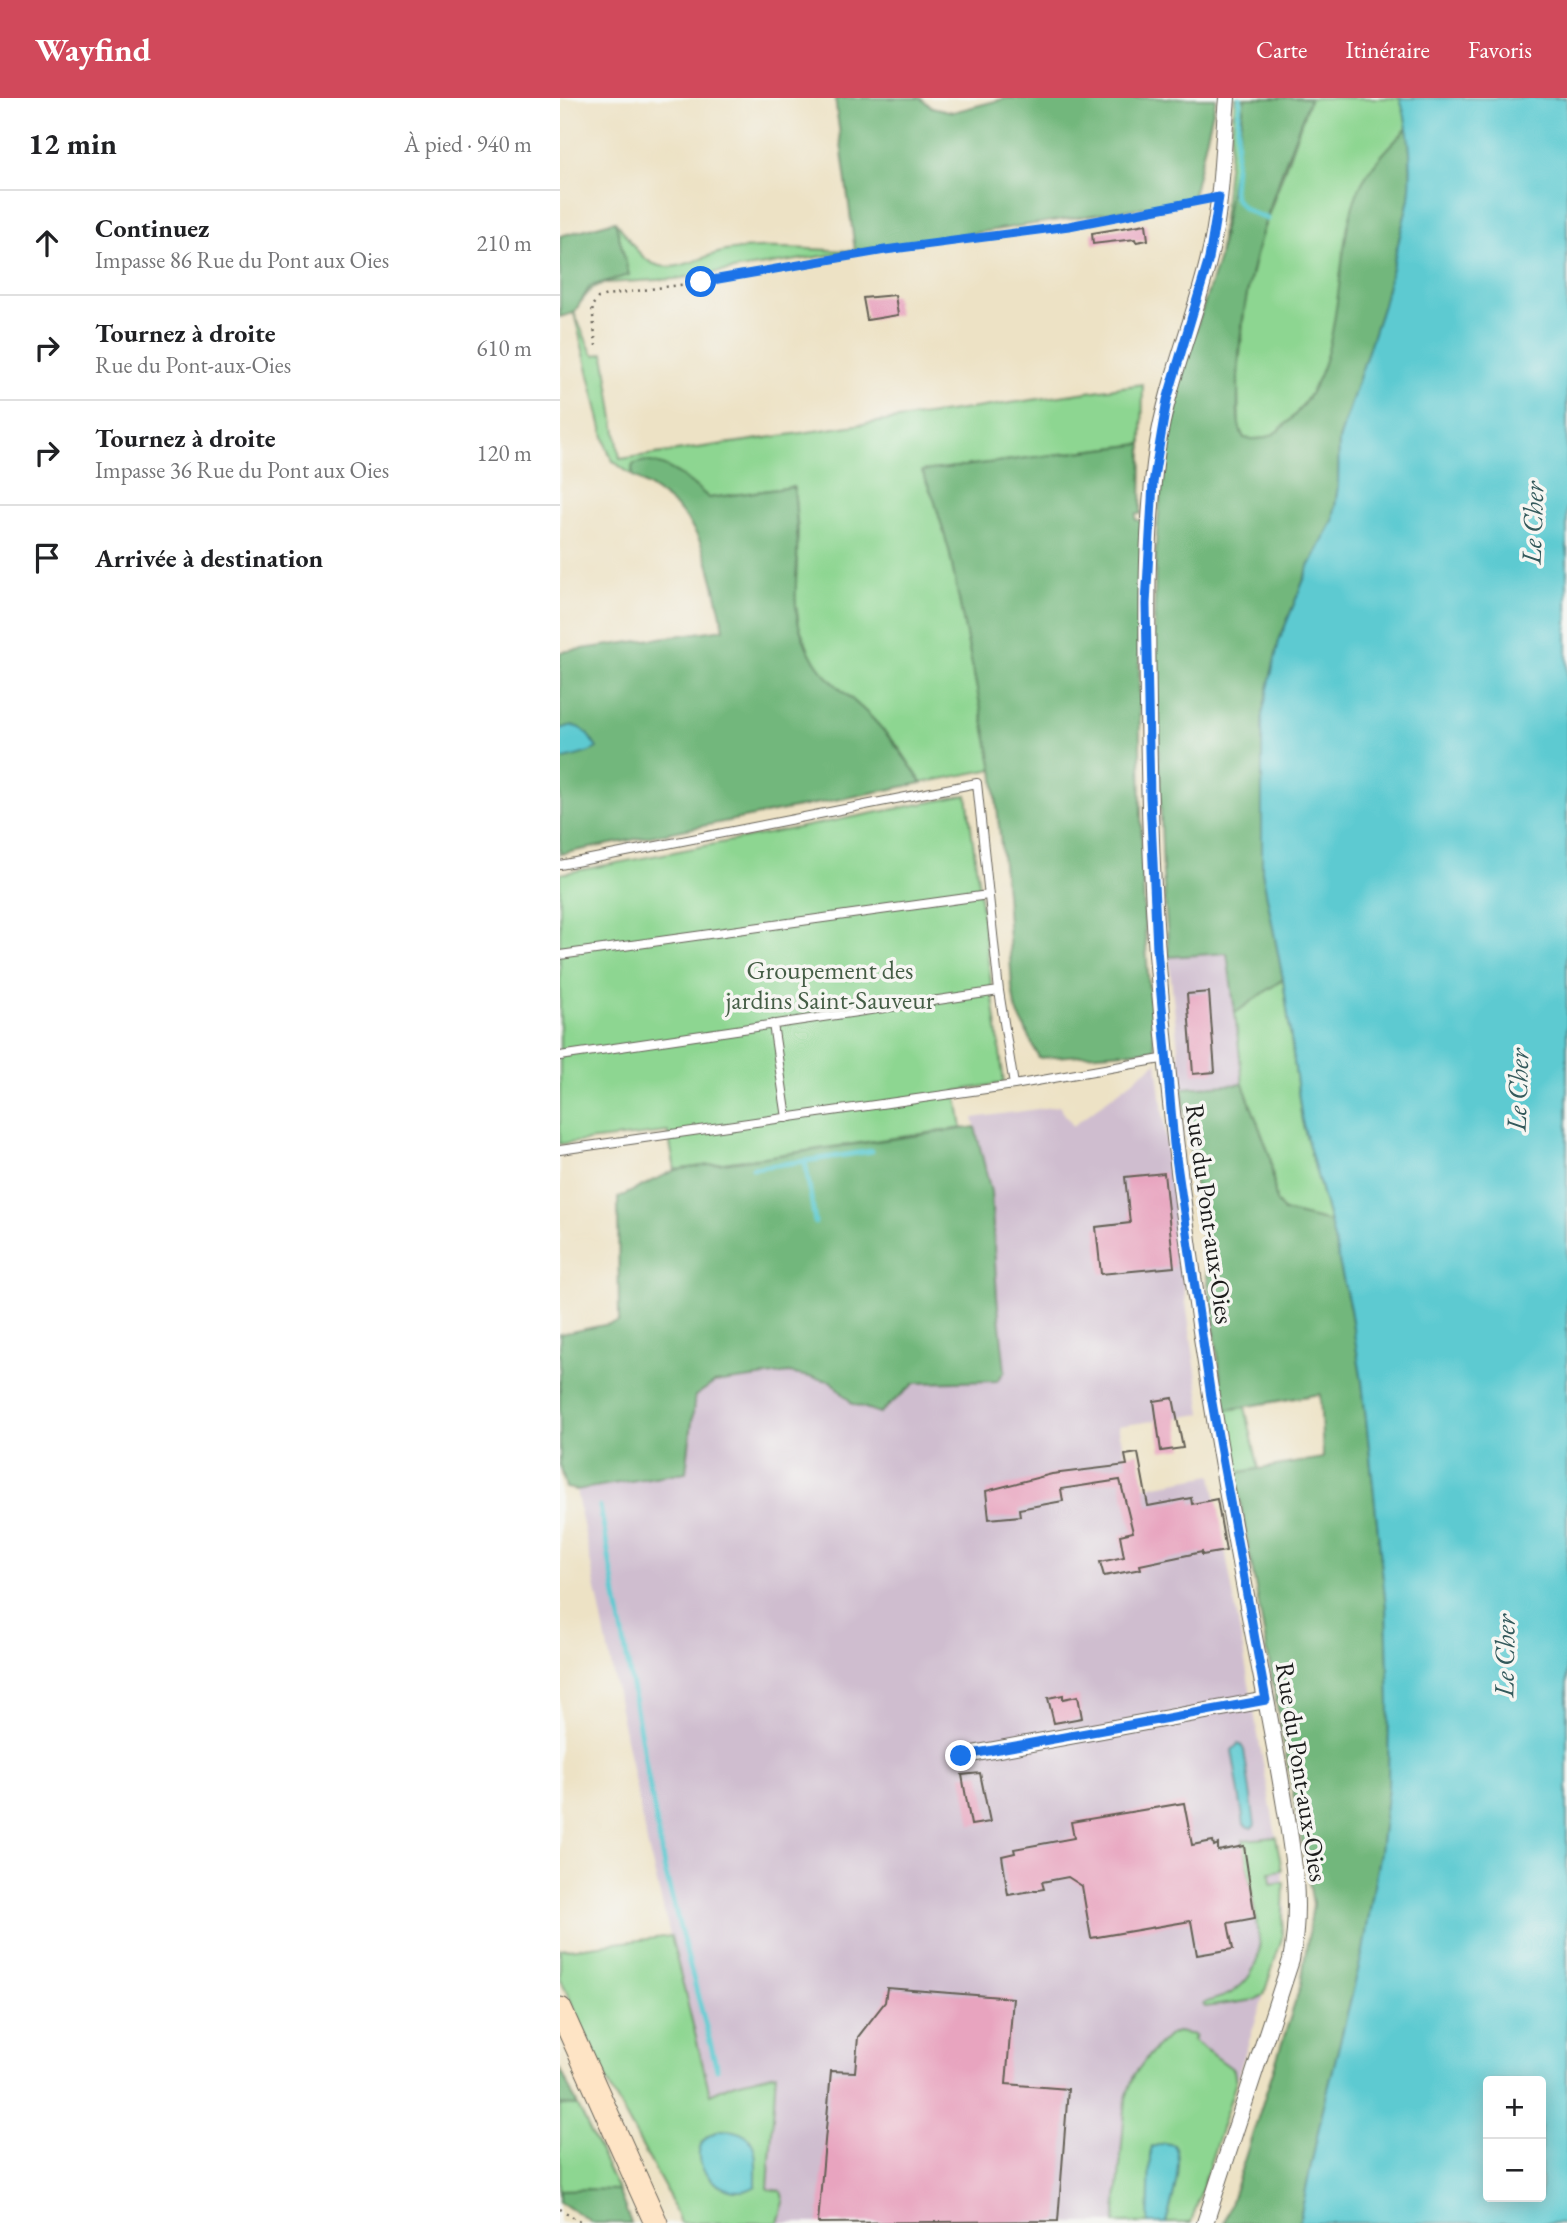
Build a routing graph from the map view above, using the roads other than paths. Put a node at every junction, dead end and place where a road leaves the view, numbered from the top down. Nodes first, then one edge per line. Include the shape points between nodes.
1 (1227, 98) edge
2 (560, 865) edge
3 (988, 895) junction
4 (560, 955) edge
5 (999, 990) junction
6 (773, 1024) junction
7 (560, 1056) edge
8 (1167, 1058) junction
9 (1014, 1085) junction
10 (787, 1118) junction
11 (560, 1150) edge
12 (1266, 1700) junction
13 (961, 1756) dead end
14 (560, 2009) edge
15 (596, 2088) junction
16 (656, 2223) edge
17 (670, 2223) edge
18 (1205, 2223) edge

1 - 8 street, Rue du Pont-aux-Oies via 1209,259 1164,413 1151,512 1146,604 1150,797
2 - 3 lane via 977,783
3 - 4 lane
3 - 5 lane
5 - 6 lane
5 - 9 lane
6 - 7 lane
6 - 10 lane
8 - 9 lane
8 - 12 street, Rue du Pont-aux-Oies via 1174,1144 1211,1397
9 - 10 lane
10 - 11 lane
12 - 13 street
12 - 18 street, Rue du Pont-aux-Oies via 1296,1877 1297,1929 1291,1960
14 - 15 main road
15 - 16 main road
15 - 17 main road via 637,2153

